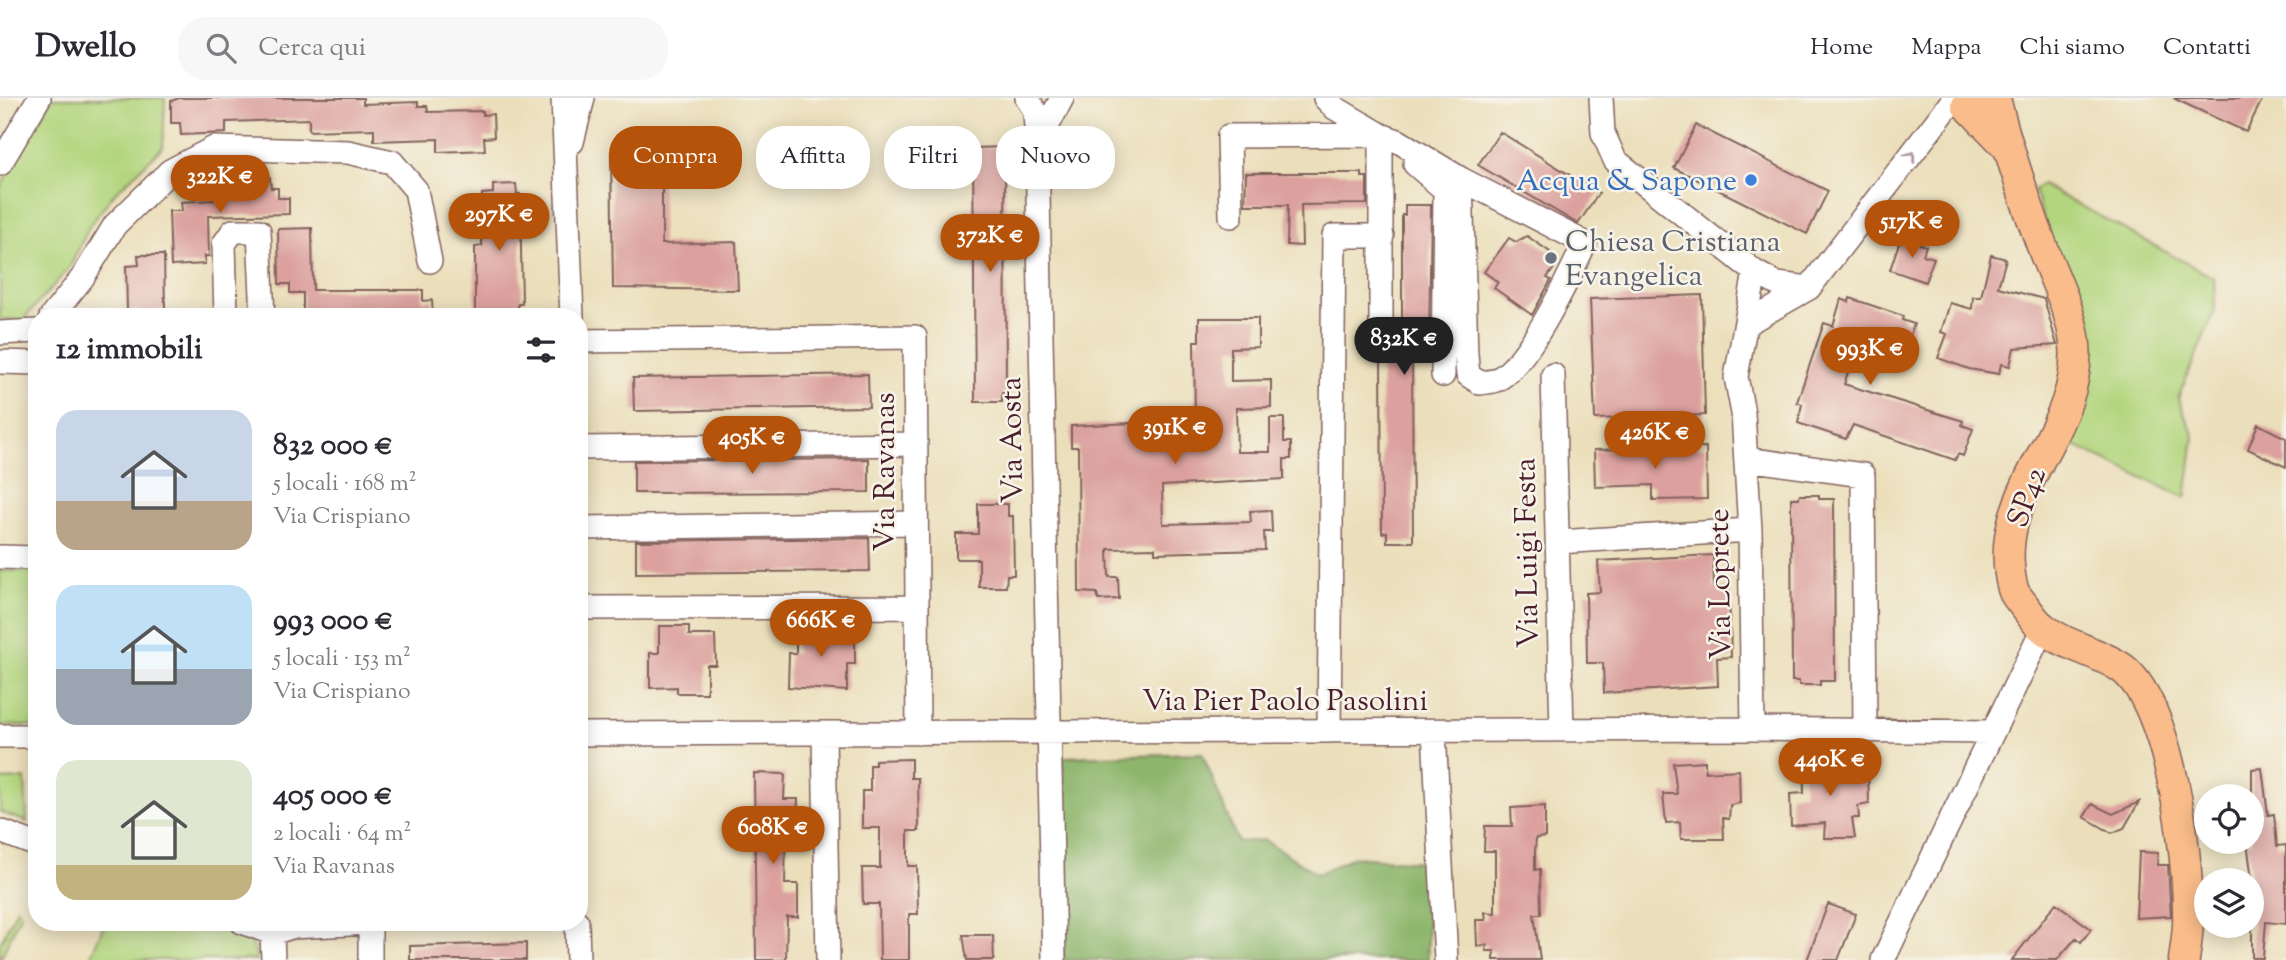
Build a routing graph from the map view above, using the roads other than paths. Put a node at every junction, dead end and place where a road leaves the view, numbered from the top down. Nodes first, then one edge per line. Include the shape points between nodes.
1 (38, 98) edge
2 (563, 98) edge
3 (583, 98) edge
4 (1027, 98) edge
5 (1062, 98) edge
6 (1325, 98) edge
7 (1601, 98) edge
8 (1970, 100) edge
9 (1036, 126) edge
10 (1047, 126) edge
11 (1381, 135) junction
12 (568, 159) junction
13 (0, 164) edge
14 (1461, 179) junction
15 (1038, 189) edge
16 (1231, 216) dead end
17 (1382, 236) junction
18 (430, 261) dead end
19 (1755, 272) junction
20 (1809, 288) junction
21 (58, 308) edge
22 (226, 308) edge
23 (263, 308) edge
24 (572, 308) edge
25 (1381, 324) dead end
26 (1746, 324) junction
27 (28, 331) edge
28 (0, 333) edge
29 (588, 341) edge
30 (0, 362) edge
31 (28, 363) edge
32 (1443, 375) dead end
33 (1553, 375) dead end
34 (916, 444) junction
35 (588, 448) edge
36 (1746, 459) junction
37 (916, 523) junction
38 (588, 528) edge
39 (1750, 530) junction
40 (1558, 541) junction
41 (0, 557) edge
42 (28, 558) edge
43 (917, 607) junction
44 (588, 608) edge
45 (2043, 628) junction
46 (1754, 729) junction
47 (1562, 730) junction
48 (1865, 730) junction
49 (1329, 731) junction
50 (1434, 731) junction
51 (1049, 732) junction
52 (1991, 732) junction
53 (824, 733) junction
54 (918, 733) junction
55 (588, 734) edge
56 (0, 736) edge
57 (28, 736) edge
58 (0, 831) edge
59 (28, 842) edge
60 (267, 931) edge
61 (278, 931) edge
62 (370, 931) edge
63 (577, 931) edge
64 (272, 933) junction
65 (273, 960) edge
66 (370, 960) edge
67 (578, 960) edge
68 (828, 960) edge
69 (1054, 960) edge
70 (1446, 960) edge
71 (1883, 960) edge
72 (2184, 960) edge

1 - 13 street
2 - 12 street
3 - 12 street
4 - 9 street, Via Aosta via 1035,111
5 - 10 street
6 - 11 street
7 - 19 street via 1603,133 1615,160
20 -> 8 street
8 - 45 main road, SP42 / SP42 via 2007,146 2066,306 2075,344 2073,387 2022,489 2011,525 2009,566 2014,593
11 - 14 street
11 - 16 street via 1229,136
11 - 17 street
11 - 32 street via 1445,190
12 - 24 street
14 - 14 street via 1466,354 1468,375 1480,383 1497,380 1511,368 1549,317 1585,243
15 - 51 street, Via Aosta
17 - 25 street
17 - 49 street via 1334,236
18 - 21 street via 416,190 392,162 348,152 214,148 170,171 115,225
19 - 20 street via 1777,284
19 - 26 street, Via Loprete
20 - 26 street
22 - 23 street via 224,244 233,231 259,231
26 - 36 street, Via Loprete via 1736,377
27 - 28 street
29 - 34 street, Via Ravanas via 915,338
30 - 31 street
33 - 40 street, Via Luigi Festa
34 - 35 street
34 - 37 street, Via Ravanas
36 - 39 street, Via Loprete
36 - 48 street via 1863,475
37 - 38 street
37 - 43 street, Via Ravanas
39 - 40 street
39 - 46 street, Via Loprete
40 - 47 street, Via Luigi Festa
41 - 42 street
43 - 44 street
43 - 54 street, Via Ravanas
45 - 52 street
45 - 72 main road, SP42 / SP42 via 2122,668 2140,686 2153,710 2177,808 2187,882
46 - 47 street, Via Pier Paolo Pasolini
46 - 48 street, Via Pier Paolo Pasolini
47 - 50 street, Via Pier Paolo Pasolini
48 - 52 street, Via Pier Paolo Pasolini
49 - 50 street, Via Pier Paolo Pasolini
49 - 51 street, Via Pier Paolo Pasolini
50 - 70 street
51 - 54 street, Via Pier Paolo Pasolini
51 - 69 street, Via Aosta
52 - 71 street
53 - 54 street, Via Pier Paolo Pasolini
53 - 55 street, Via Pier Paolo Pasolini
53 - 68 street
56 - 57 street
58 - 59 street
60 - 64 street
61 - 64 street
62 - 66 street
63 - 67 street
64 - 65 street

